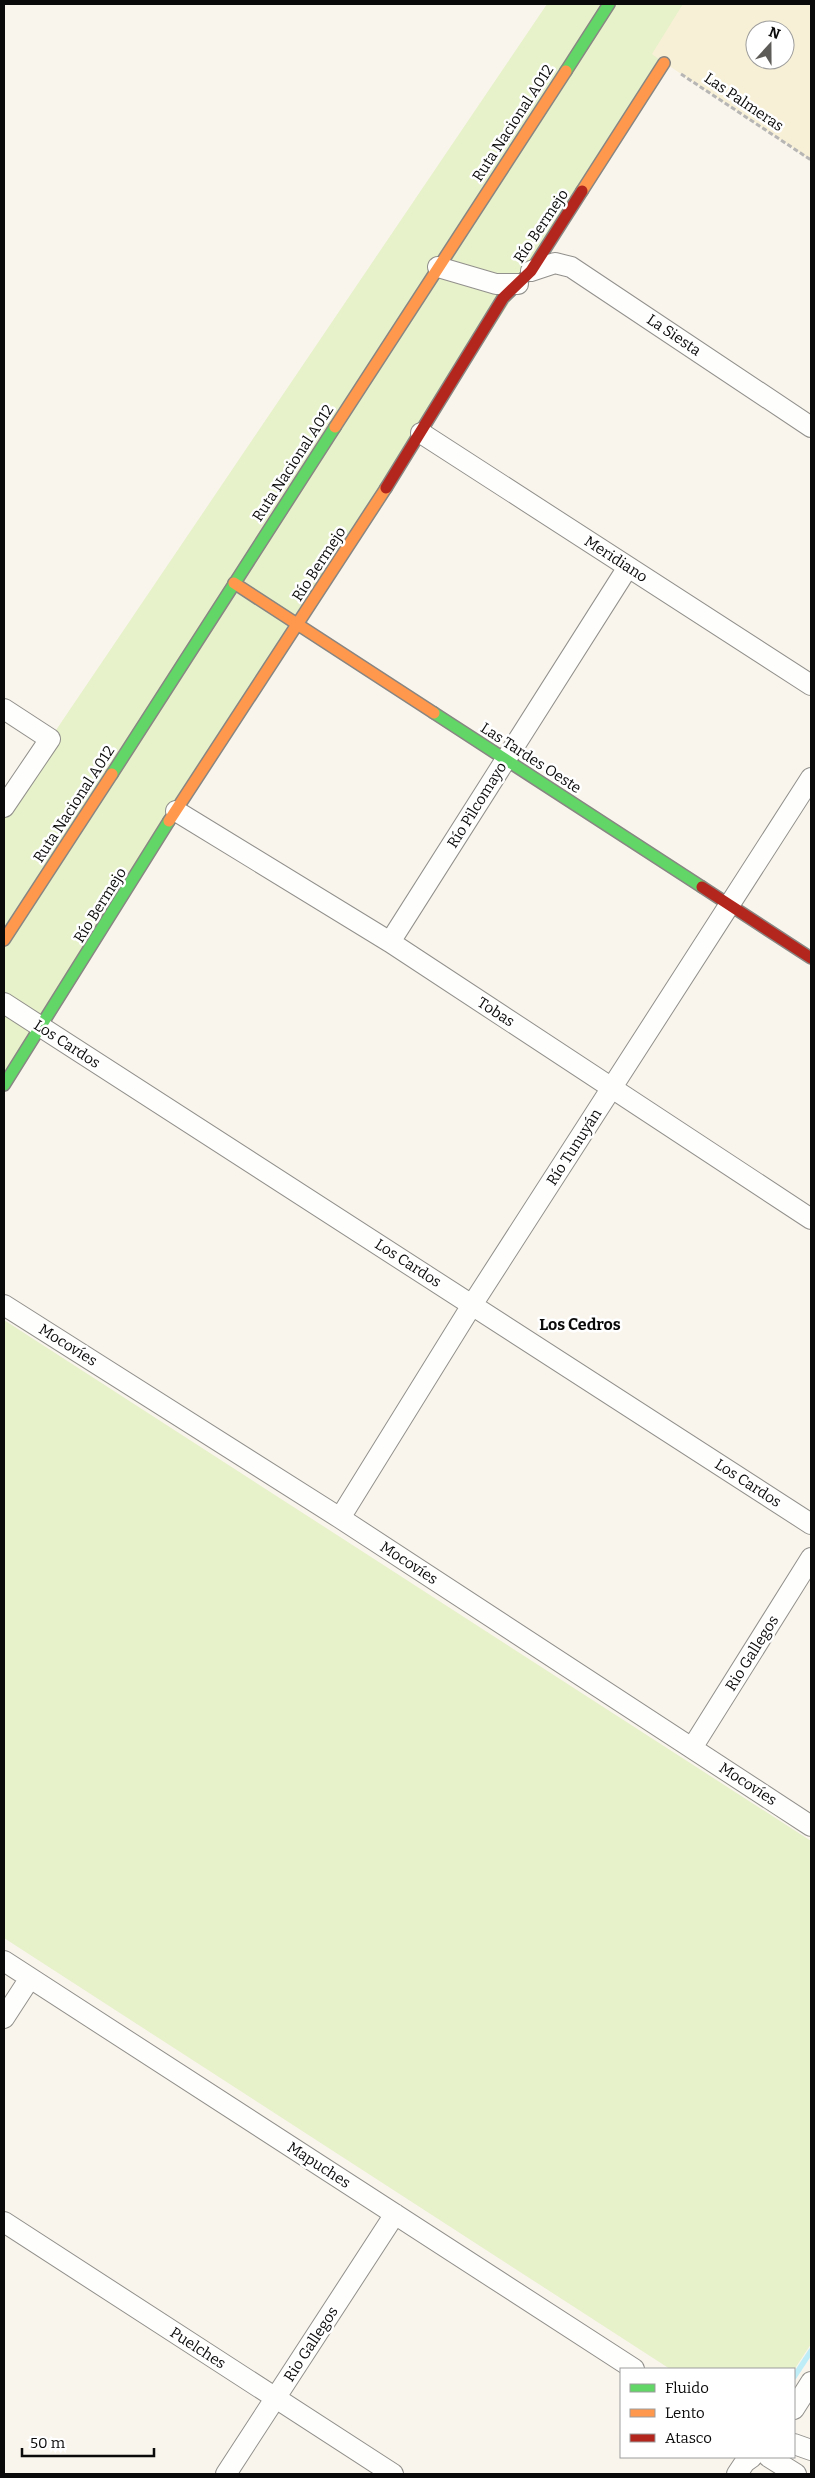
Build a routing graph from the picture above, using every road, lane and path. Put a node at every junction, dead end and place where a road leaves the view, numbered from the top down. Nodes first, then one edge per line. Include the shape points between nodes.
1 (609, 4) edge
2 (664, 63) joint
3 (811, 160) edge
4 (438, 267) junction
5 (524, 277) junction
6 (811, 427) edge
7 (421, 433) junction
8 (628, 567) junction
9 (234, 583) junction
10 (298, 624) junction
11 (811, 685) edge
12 (4, 709) edge
13 (506, 760) junction
14 (811, 778) edge
15 (4, 807) edge
16 (176, 811) junction
17 (729, 905) junction
18 (4, 940) edge
19 (390, 942) junction
20 (811, 958) edge
21 (4, 1003) edge
22 (41, 1027) junction
23 (4, 1086) edge
24 (612, 1088) junction
25 (811, 1218) edge
26 (4, 1305) edge
27 (472, 1305) junction
28 (340, 1518) junction
29 (811, 1524) edge
30 (811, 1558) edge
31 (692, 1748) junction
32 (811, 1826) edge
33 (4, 1961) edge
34 (30, 1978) junction
35 (4, 2018) edge
36 (395, 2214) junction
37 (4, 2222) edge
38 (632, 2368) edge
39 (811, 2382) edge
40 (276, 2398) junction
41 (795, 2407) edge
42 (795, 2444) edge
43 (811, 2450) edge
44 (751, 2458) edge
45 (771, 2458) edge
46 (226, 2474) edge
47 (393, 2474) edge
48 (737, 2474) edge
49 (796, 2474) edge

1 - 4 main road, Ruta Nacional A012
2 - 3 path, Las Palmeras
2 - 5 main road, Río Bermejo
4 - 5 street, La Siesta via 496,284
4 - 9 main road, Ruta Nacional A012
5 - 6 street, La Siesta via 555,263 571,267
5 - 7 main road, Río Bermejo via 503,298
7 - 8 street, Meridiano
7 - 10 main road, Río Bermejo
8 - 11 street, Meridiano
8 - 13 street, Río Pilcomayo
9 - 10 main road, Las Tardes Oeste
9 - 18 main road, Ruta Nacional A012
10 - 13 main road, Las Tardes Oeste
10 - 16 main road, Río Bermejo
12 - 15 street via 50,739
13 - 17 main road, Las Tardes Oeste
13 - 19 street, Río Pilcomayo
14 - 17 street, Río Tunuyán
16 - 19 street, Tobas
16 - 22 main road, Río Bermejo
17 - 20 main road, Las Tardes Oeste
17 - 24 street, Río Tunuyán
19 - 24 street, Tobas
21 - 22 street, Los Cardos
22 - 23 main road, Río Bermejo
22 - 27 street, Los Cardos
24 - 25 street, Tobas
24 - 27 street, Río Tunuyán
26 - 28 street, Mocovíes
27 - 28 street, Río Tunuyán
27 - 29 street, Los Cardos
28 - 31 street, Mocovíes
30 - 31 street, Rio Gallegos
31 - 32 street, Mocovíes
33 - 34 street, Mapuches
34 - 35 street
34 - 36 street, Mapuches
36 - 38 street, Mapuches
36 - 40 street, Rio Gallegos
37 - 40 street, Puelches
39 - 41 street
40 - 46 street, Rio Gallegos
40 - 47 street, Puelches
42 - 43 street
44 - 48 street
45 - 49 street

